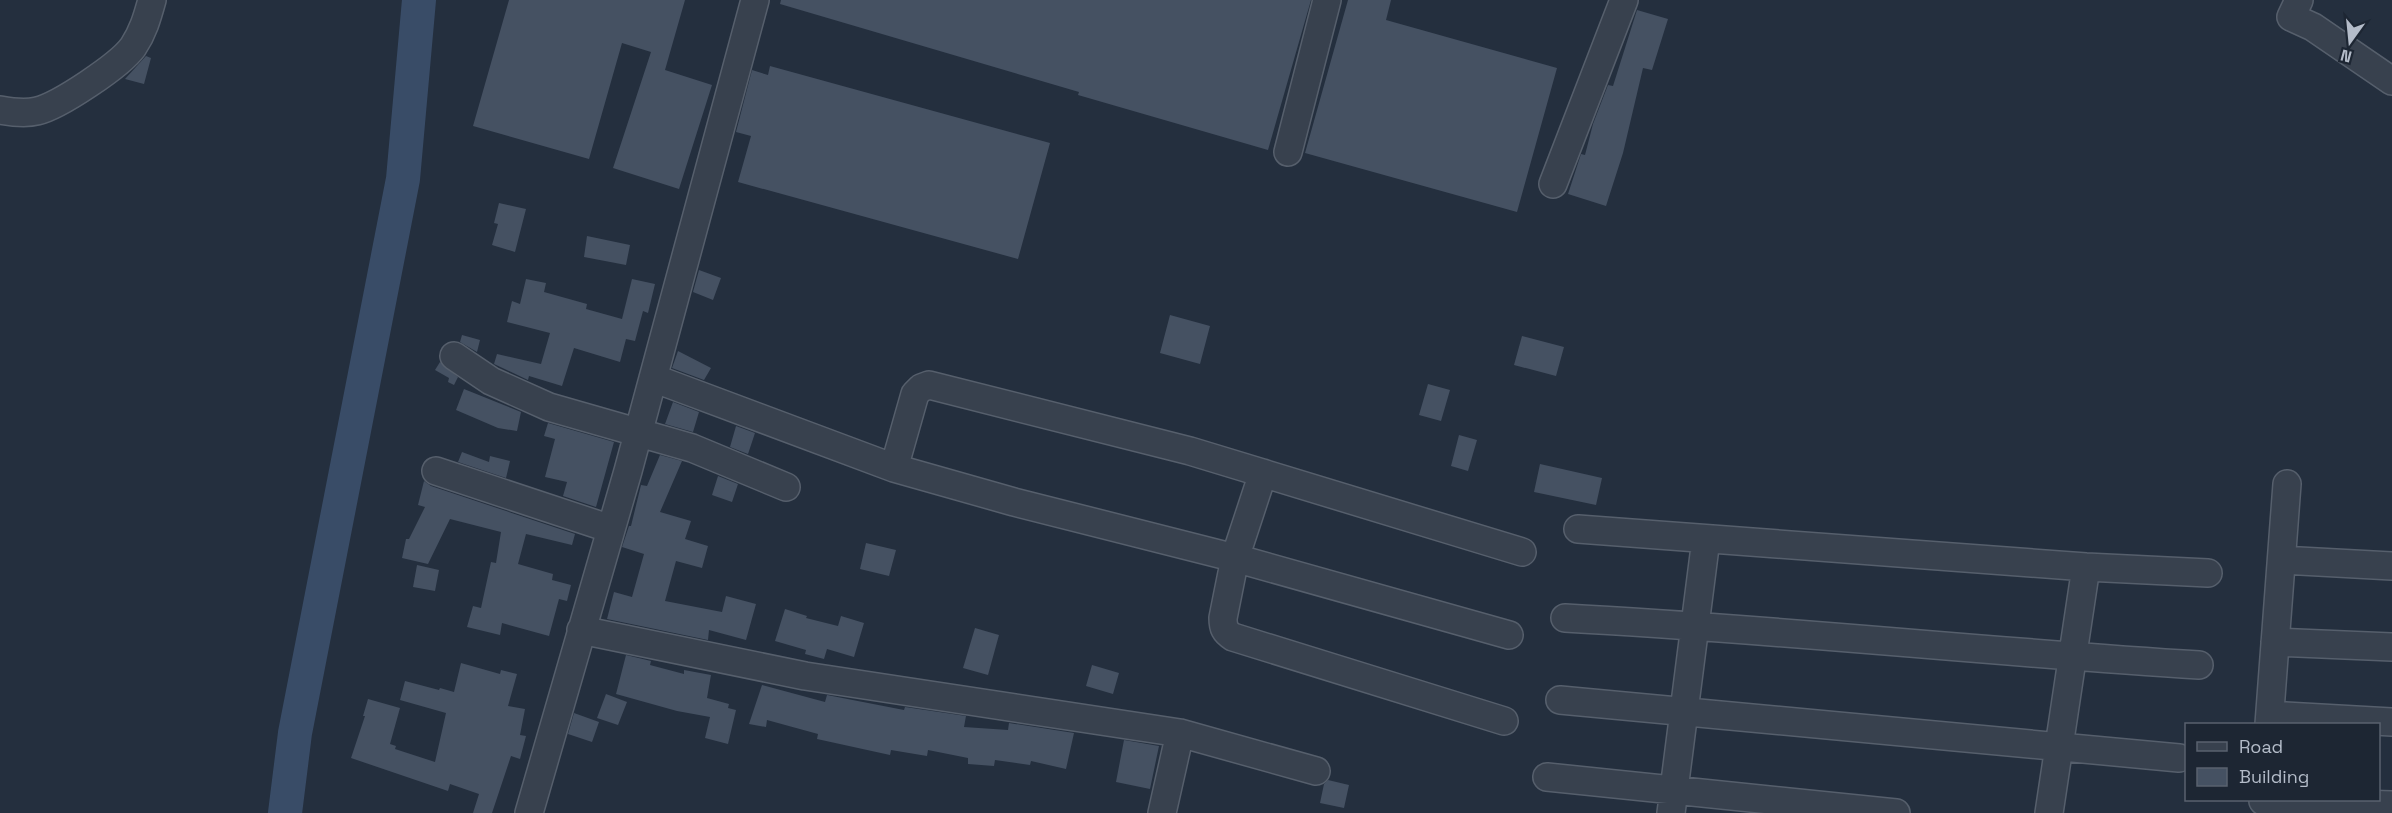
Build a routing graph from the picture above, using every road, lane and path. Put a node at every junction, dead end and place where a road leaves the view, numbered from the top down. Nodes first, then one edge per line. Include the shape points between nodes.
1 (152, 0) edge
2 (755, 0) edge
3 (1327, 0) edge
4 (1624, 0) edge
5 (2295, 7) edge
6 (2392, 81) edge
7 (0, 110) edge
8 (1288, 152) dead end
9 (1553, 183) dead end
10 (454, 356) dead end
11 (653, 378) junction
12 (639, 432) junction
13 (894, 468) junction
14 (436, 471) dead end
15 (1263, 473) junction
16 (2287, 484) dead end
17 (786, 487) dead end
18 (611, 529) junction
19 (1578, 529) dead end
20 (1706, 539) junction
21 (1522, 552) dead end
22 (1235, 558) junction
23 (2282, 560) junction
24 (2392, 566) edge
25 (2086, 567) junction
26 (2208, 573) dead end
27 (1565, 618) dead end
28 (1694, 625) junction
29 (581, 630) junction
30 (1509, 635) dead end
31 (2275, 642) junction
32 (2392, 647) edge
33 (2073, 657) junction
34 (2199, 665) dead end
35 (1560, 700) dead end
36 (1684, 712) junction
37 (2269, 720) edge
38 (1504, 721) dead end
39 (2392, 722) edge
40 (1180, 733) junction
41 (2059, 747) junction
42 (2178, 758) dead end
43 (1316, 771) dead end
44 (1547, 777) dead end
45 (1673, 802) edge
46 (2263, 804) edge
47 (2392, 805) edge
48 (528, 813) edge
49 (1162, 813) edge
50 (1896, 813) edge
51 (2049, 813) edge

1 - 7 street via 144,29 120,60 72,94 37,111
2 - 11 street
3 - 8 street
4 - 9 street
5 - 6 street via 2291,17 2313,27
10 - 12 street via 522,396
11 - 12 street
11 - 13 street
12 - 17 street via 692,448
12 - 18 street
13 - 15 street via 915,394 929,385
13 - 22 street
14 - 18 street
15 - 21 street
15 - 22 street
16 - 23 street
18 - 29 street
19 - 20 street
20 - 25 street
20 - 28 street
22 - 30 street
22 - 38 street via 1223,618 1223,626 1233,637
23 - 24 street
23 - 31 street
25 - 26 street
25 - 33 street
27 - 28 street
28 - 33 street
28 - 36 street
29 - 40 street via 805,676
29 - 48 street
31 - 32 street
31 - 37 street
33 - 34 street
33 - 41 street
35 - 36 street
36 - 41 street
36 - 45 street
37 - 39 street
40 - 43 street
40 - 49 street
41 - 42 street
41 - 51 street
44 - 45 street
45 - 50 street
46 - 47 street

